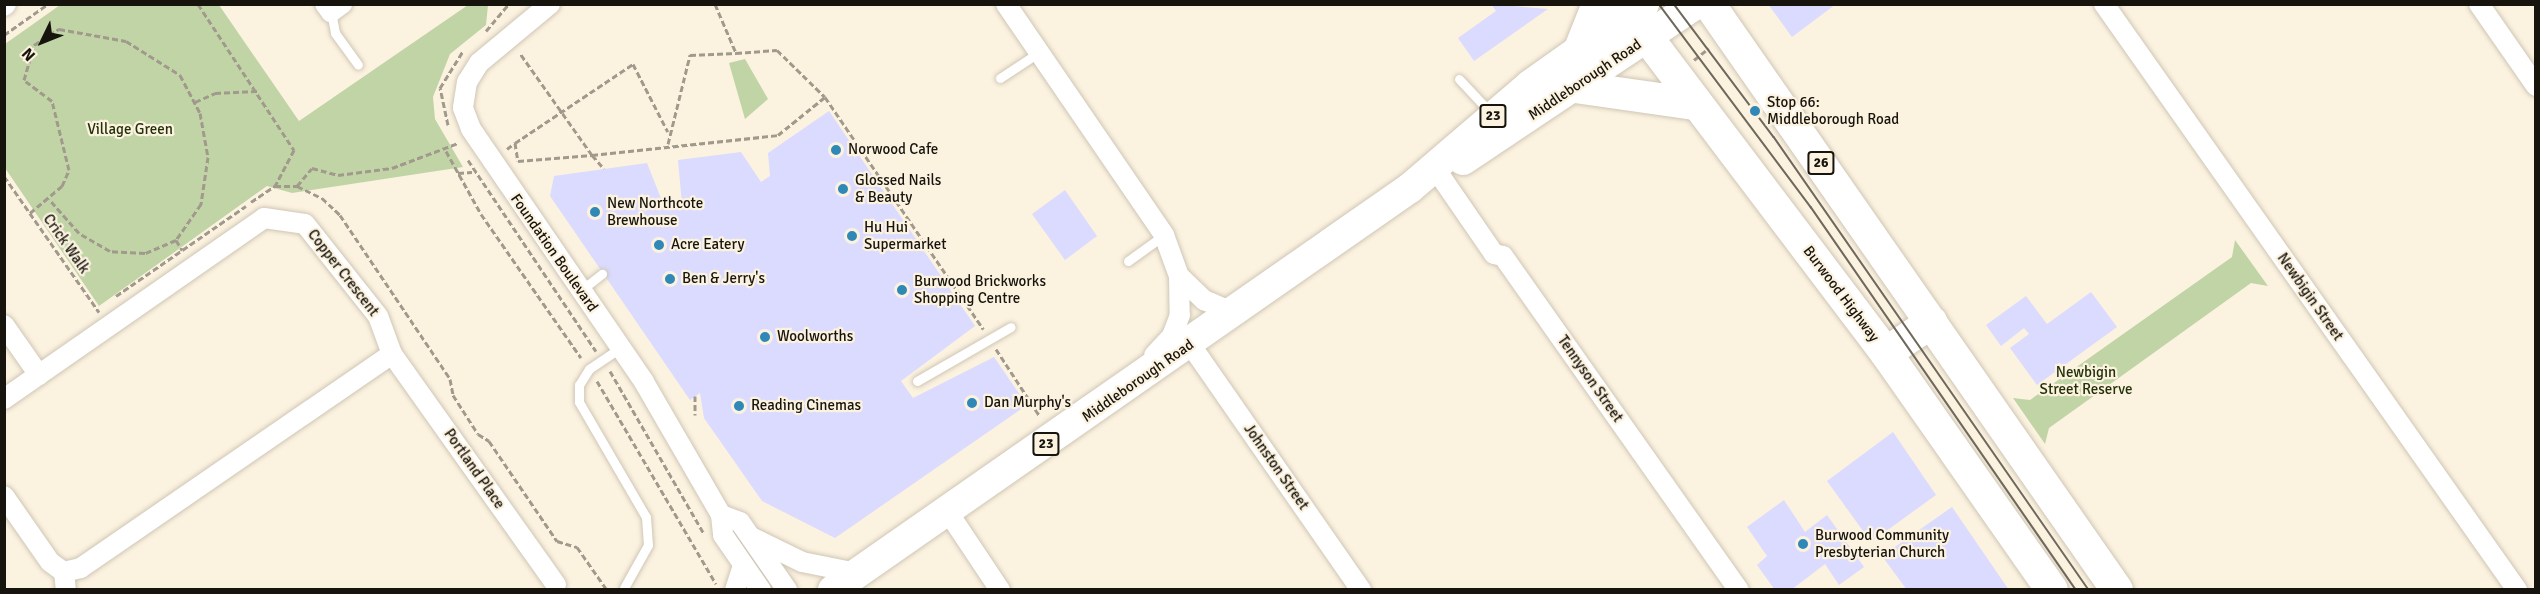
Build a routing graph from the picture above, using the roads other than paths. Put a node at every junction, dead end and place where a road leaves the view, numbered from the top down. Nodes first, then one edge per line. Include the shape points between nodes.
1 (550, 4) edge
2 (1006, 4) edge
3 (1598, 4) edge
4 (1696, 4) edge
5 (1709, 4) edge
6 (2104, 4) edge
7 (2479, 4) edge
8 (333, 7) edge
9 (1636, 16) edge
10 (1580, 49) junction
11 (1038, 53) junction
12 (358, 65) dead end
13 (1000, 78) dead end
14 (1459, 79) dead end
15 (2535, 86) edge
16 (1575, 87) junction
17 (1694, 104) junction
18 (1493, 115) junction
19 (1439, 174) junction
20 (1410, 188) junction
21 (1164, 235) junction
22 (1128, 261) dead end
23 (602, 274) dead end
24 (1179, 276) junction
25 (580, 291) junction
26 (1234, 313) junction
27 (1932, 322) junction
28 (4, 325) edge
29 (1011, 327) dead end
30 (1190, 344) junction
31 (620, 348) junction
32 (1886, 353) junction
33 (392, 354) junction
34 (39, 375) junction
35 (1144, 376) junction
36 (917, 381) dead end
37 (4, 399) edge
38 (4, 496) edge
39 (948, 512) junction
40 (721, 515) junction
41 (751, 537) junction
42 (743, 565) junction
43 (65, 580) edge
44 (845, 581) edge
45 (556, 585) dead end
46 (624, 588) dead end
47 (735, 590) edge
48 (761, 590) edge
49 (787, 590) edge
50 (1000, 590) edge
51 (1361, 590) edge
52 (1739, 590) edge
53 (2052, 590) edge
54 (2117, 590) edge
55 (2517, 590) edge

1 - 25 street, Foundation Boulevard via 502,29 467,82 463,108 491,161
2 - 11 street
3 - 10 highway
4 - 9 main road, Middleborough Road / 23
5 - 27 highway, 26
6 - 55 street, Newbigin Street
7 - 15 street
8 - 12 lane via 335,33
9 - 10 main road, Middleborough Road / 23
9 - 16 main road, Middleborough Road / 23
9 - 17 highway, Burwood Highway
10 - 18 main road, Middleborough Road / 23
11 - 13 lane
11 - 21 street
14 - 18 lane
16 - 17 highway
16 - 19 main road, Middleborough Road / 23
17 - 32 highway, Burwood Highway
18 - 20 main road, Middleborough Road / 23
19 - 20 main road, Middleborough Road / 23
19 - 52 street, Tennyson Street via 1494,254 1503,256
20 - 26 main road, Middleborough Road / 23
21 - 22 lane
21 - 24 street
23 - 25 lane
24 - 26 street via 1204,300
24 - 35 street via 1180,315
25 - 31 street, Foundation Boulevard
26 - 30 main road, Middleborough Road / 23
27 - 32 highway
27 - 54 highway, 26
28 - 34 street
29 - 36 lane
30 - 35 main road, Middleborough Road / 23
30 - 51 street, Johnston Street
31 - 40 street, Foundation Boulevard
31 - 46 lane via 589,369 579,385 579,402 646,517 648,545
32 - 53 highway, Burwood Highway
33 - 34 street, Copper Crescent via 378,316 305,224 264,218
33 - 43 street
33 - 45 street, Portland Place
34 - 37 street, Copper Crescent
35 - 39 main road, Middleborough Road / 23
38 - 43 street
39 - 44 main road, Middleborough Road / 23
39 - 50 street
40 - 41 street, Foundation Boulevard via 740,522
40 - 42 street, Foundation Boulevard via 723,535
41 - 44 street, Foundation Boulevard
41 - 49 street, Foundation Boulevard
42 - 47 street
42 - 48 street, Foundation Boulevard

